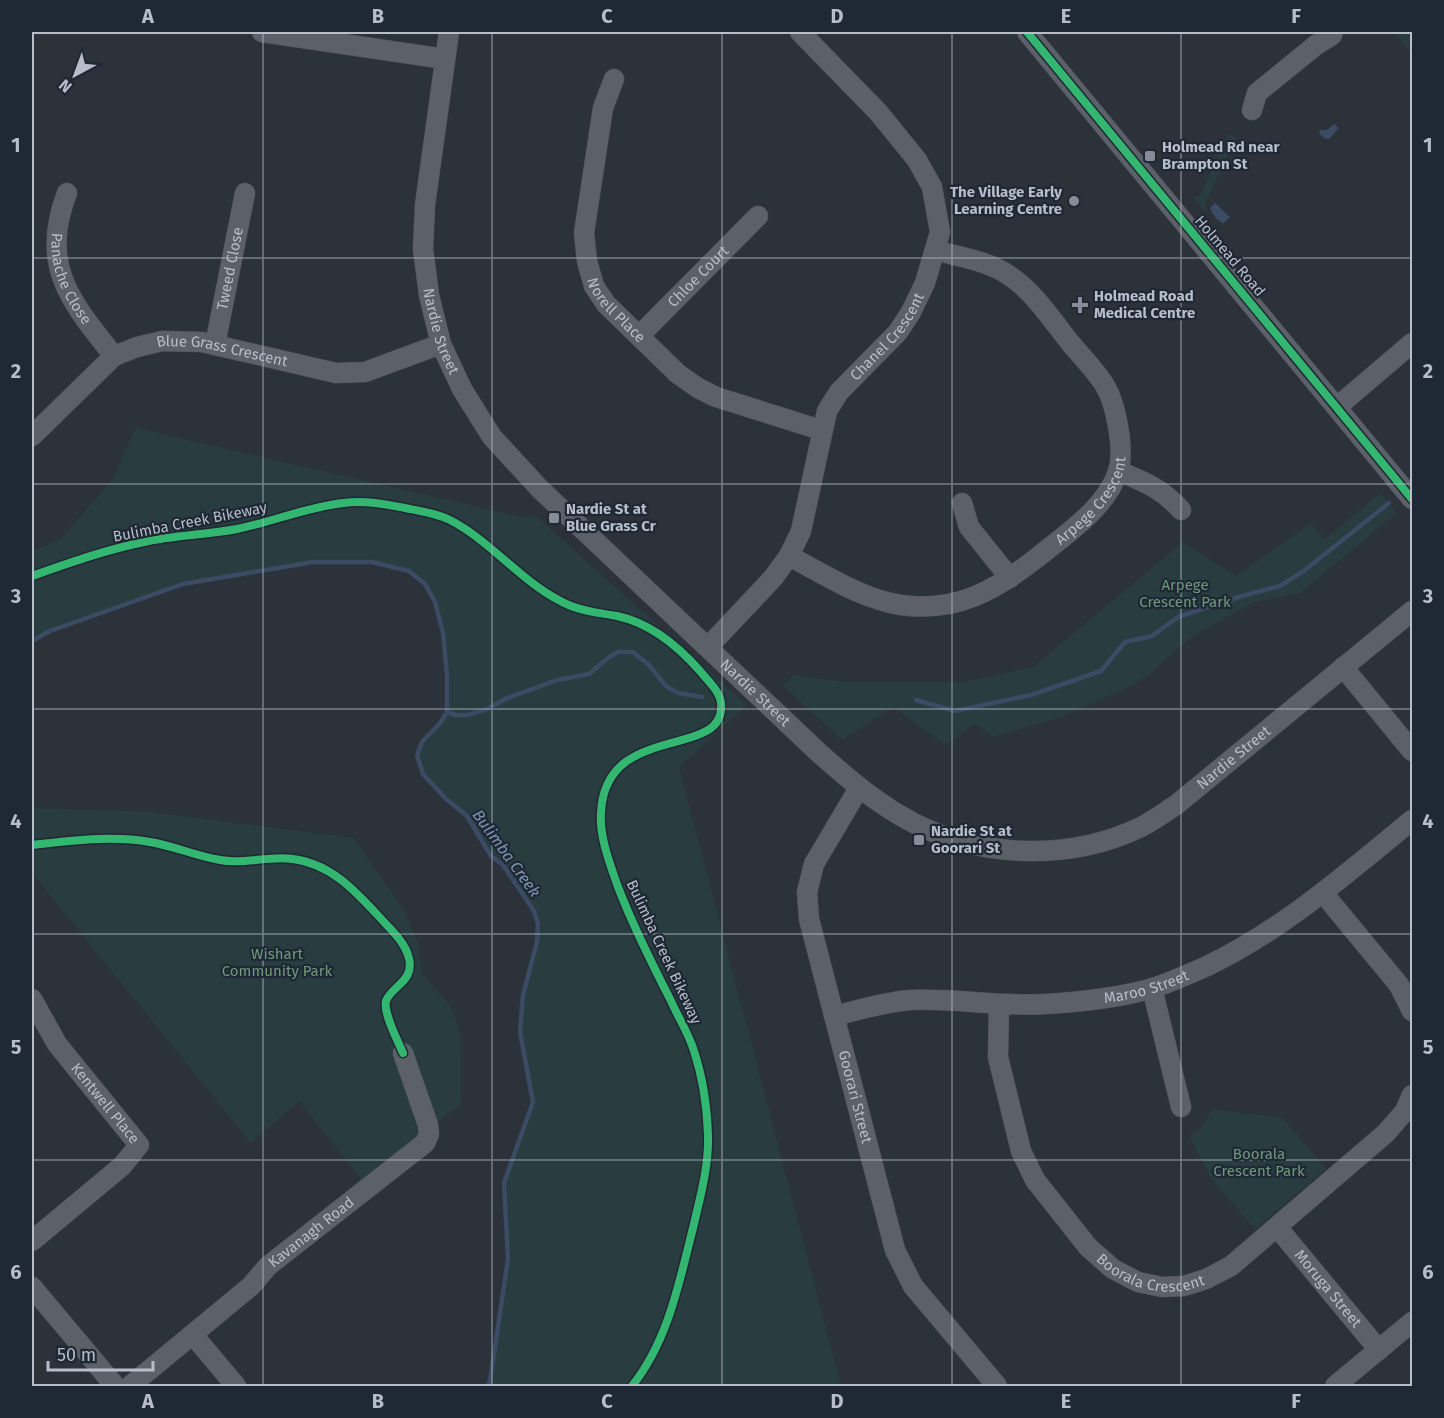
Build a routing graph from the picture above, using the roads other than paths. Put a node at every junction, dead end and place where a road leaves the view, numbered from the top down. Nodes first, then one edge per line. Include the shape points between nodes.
1 (262, 32) edge
2 (449, 32) edge
3 (800, 32) edge
4 (1334, 32) edge
5 (1036, 35) edge
6 (1320, 38) edge
7 (445, 59) junction
8 (614, 79) dead end
9 (1252, 110) dead end
10 (68, 193) dead end
11 (245, 193) dead end
12 (758, 216) dead end
13 (935, 250) junction
14 (639, 336) junction
15 (1413, 343) edge
16 (441, 344) junction
17 (215, 345) junction
18 (114, 356) junction
19 (1336, 406) junction
20 (821, 430) junction
21 (32, 436) edge
22 (1118, 471) junction
23 (1413, 498) edge
24 (962, 503) dead end
25 (1181, 510) dead end
26 (789, 556) junction
27 (1010, 578) junction
28 (1413, 611) edge
29 (708, 647) junction
30 (1344, 667) junction
31 (1413, 751) edge
32 (859, 788) junction
33 (1413, 820) edge
34 (1323, 893) junction
35 (1152, 988) junction
36 (32, 999) edge
37 (999, 1005) junction
38 (1413, 1011) edge
39 (834, 1016) junction
40 (403, 1053) dead end
41 (1413, 1095) edge
42 (1182, 1107) dead end
43 (1277, 1227) junction
44 (32, 1241) edge
45 (32, 1287) edge
46 (1413, 1322) edge
47 (194, 1335) junction
48 (1379, 1350) junction
49 (115, 1386) edge
50 (130, 1386) edge
51 (236, 1386) edge
52 (997, 1386) edge
53 (1335, 1386) edge

1 - 7 street
2 - 7 street, Nardie Street
3 - 13 street, Chanel Crescent via 878,112 917,160 932,187 937,210 940,232
4 - 6 street via 1324,41
5 - 19 street, Holmead Road
6 - 9 street via 1257,93
7 - 16 street, Nardie Street via 425,205 423,249
8 - 14 street, Norell Place via 603,108 584,233 594,286 606,304
10 - 18 street, Panache Close via 56,229 61,274 77,309
11 - 17 street, Tweed Close
12 - 14 street, Chloe Court
13 - 20 street, Chanel Crescent via 911,312 898,332 839,392
13 - 22 street, Arpege Crescent via 996,267 1024,286 1104,384 1114,407 1120,438
14 - 20 street, Norell Place via 698,388
15 - 19 street
16 - 17 street, Blue Grass Crescent via 365,372 336,373
16 - 29 street, Nardie Street via 476,413 512,460
17 - 18 street, Blue Grass Crescent via 162,341
18 - 21 street, Blue Grass Crescent
19 - 23 street, Holmead Road
20 - 26 street, Chanel Crescent via 801,531
22 - 25 street via 1169,496
22 - 27 street, Arpege Crescent via 1102,499 1083,519
24 - 27 street via 969,526
26 - 27 street, Arpege Crescent via 866,595 900,605 935,607 970,599
26 - 29 street, Chanel Crescent
28 - 30 street, Nardie Street
29 - 32 street, Nardie Street
30 - 31 street
30 - 32 street, Nardie Street via 1176,805 1141,827 1099,843 1055,851 978,846 935,833
32 - 39 street, Goorari Street via 814,864 807,892 809,919
33 - 34 street, Maroo Street
34 - 35 street, Maroo Street via 1256,941
34 - 38 street via 1399,985
35 - 37 street, Maroo Street via 1083,1001
35 - 42 street
36 - 44 street, Kentwell Place via 57,1044 139,1145 122,1166
37 - 39 street, Maroo Street via 909,1000
37 - 43 street, Boorala Crescent via 998,1057 1021,1151 1035,1180 1088,1247 1113,1269 1138,1282 1184,1286 1231,1266
39 - 52 street, Goorari Street via 895,1251 913,1286
40 - 47 street, Kavanagh Road via 428,1125 425,1143 268,1266
41 - 43 street, Boorala Crescent via 1386,1133
43 - 48 street, Moruga Street
45 - 49 street
46 - 48 street
47 - 50 street, Kavanagh Road
47 - 51 street
48 - 53 street

